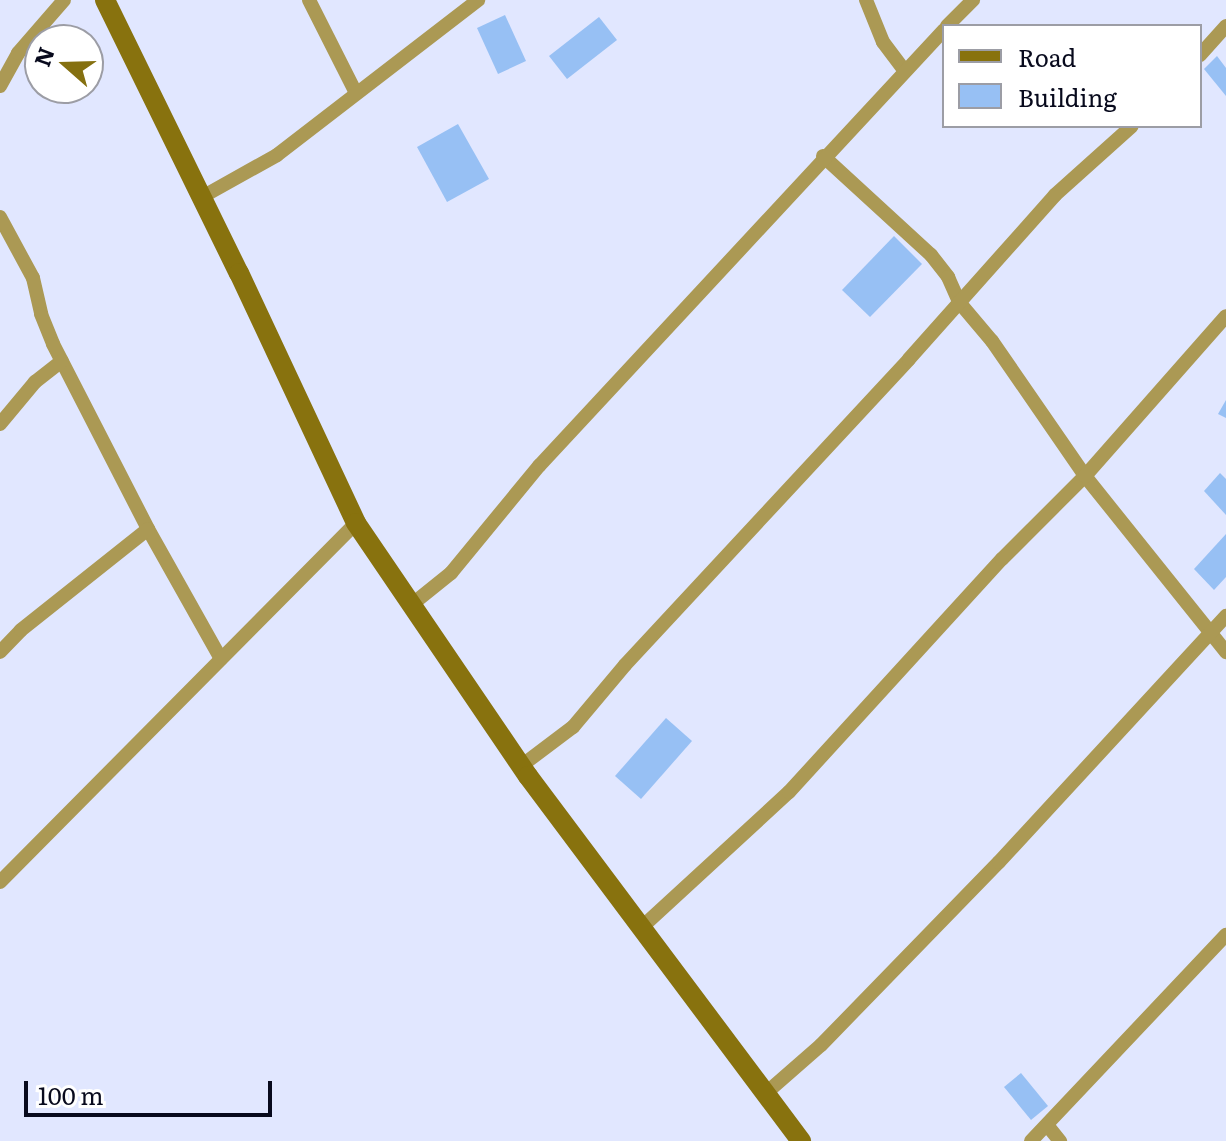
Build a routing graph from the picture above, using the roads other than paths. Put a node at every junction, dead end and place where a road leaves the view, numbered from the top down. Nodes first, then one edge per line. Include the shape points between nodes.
1 (64, 0) edge
2 (105, 0) edge
3 (309, 0) edge
4 (478, 0) edge
5 (866, 0) edge
6 (973, 0) edge
7 (950, 24) edge
8 (1226, 26) edge
9 (942, 32) edge
10 (1202, 53) edge
11 (904, 70) junction
12 (0, 86) edge
13 (356, 93) junction
14 (1130, 128) edge
15 (823, 156) junction
16 (202, 197) junction
17 (0, 217) edge
18 (959, 302) junction
19 (1226, 316) edge
20 (62, 361) junction
21 (0, 424) edge
22 (1085, 476) junction
23 (356, 523) junction
24 (148, 529) junction
25 (410, 606) junction
26 (1226, 616) edge
27 (1210, 632) junction
28 (0, 652) edge
29 (1226, 652) edge
30 (221, 659) junction
31 (521, 766) junction
32 (0, 882) edge
33 (641, 928) junction
34 (1226, 935) edge
35 (765, 1094) junction
36 (1047, 1125) junction
37 (801, 1141) edge
38 (1031, 1141) edge
39 (1060, 1141) edge

1 - 12 street via 18,53
2 - 16 street
3 - 13 street
4 - 13 street
5 - 11 street via 883,42
6 - 7 street
8 - 10 street
9 - 11 street
11 - 15 street
13 - 16 street via 277,155
14 - 18 street via 1055,195
15 - 18 street via 931,255
15 - 25 street via 539,466 451,573
16 - 23 street
17 - 20 street via 33,278 41,314
18 - 22 street
18 - 31 street via 573,727
19 - 22 street
20 - 21 street via 35,382
20 - 24 street
22 - 27 street
22 - 33 street via 789,792
23 - 25 street
23 - 30 street
24 - 28 street
24 - 30 street
25 - 31 street
26 - 27 street
27 - 29 street
27 - 35 street via 999,862 821,1045
30 - 32 street
31 - 33 street
33 - 35 street
34 - 36 street
35 - 37 street
36 - 38 street
36 - 39 street

